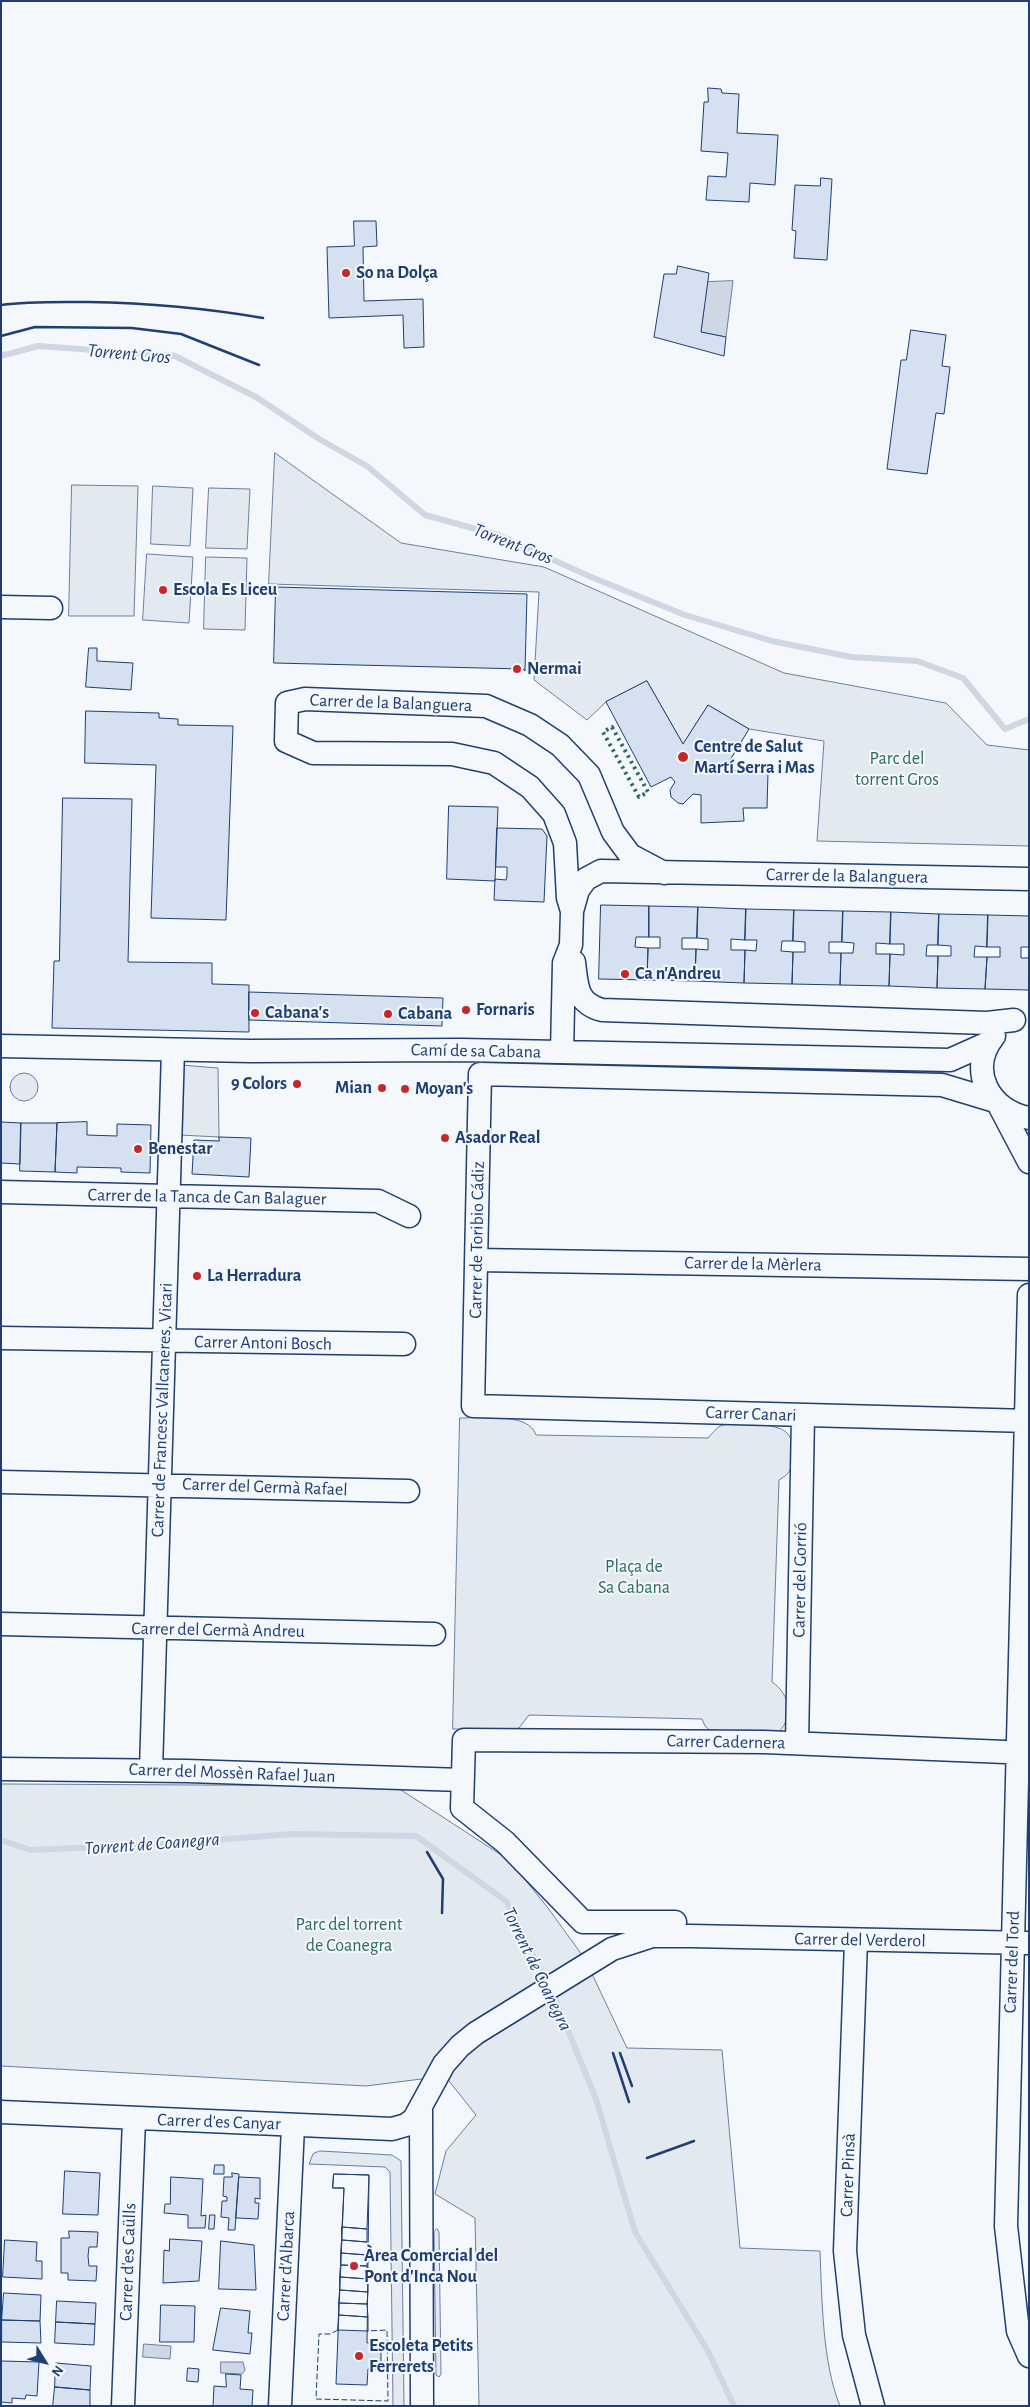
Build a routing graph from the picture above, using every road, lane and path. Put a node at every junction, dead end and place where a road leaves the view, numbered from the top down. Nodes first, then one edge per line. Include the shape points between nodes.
1 (1, 607) edge
2 (51, 608) dead end
3 (664, 873) junction
4 (1029, 880) edge
5 (572, 911) junction
6 (571, 945) junction
7 (1021, 1018) edge
8 (988, 1043) junction
9 (1, 1046) edge
10 (173, 1050) junction
11 (562, 1052) junction
12 (950, 1060) junction
13 (983, 1077) junction
14 (998, 1104) junction
15 (1029, 1118) edge
16 (1029, 1162) edge
17 (1, 1192) edge
18 (168, 1196) junction
19 (409, 1216) dead end
20 (477, 1260) junction
21 (1029, 1269) edge
22 (1029, 1295) edge
23 (1, 1338) edge
24 (164, 1342) junction
25 (404, 1344) dead end
26 (473, 1406) joint
27 (803, 1416) junction
28 (1027, 1420) edge
29 (1, 1482) edge
30 (160, 1484) junction
31 (408, 1491) dead end
32 (1025, 1586) edge
33 (1, 1624) edge
34 (155, 1629) junction
35 (434, 1634) dead end
36 (797, 1743) junction
37 (1024, 1753) edge
38 (1, 1769) edge
39 (151, 1770) junction
40 (462, 1780) junction
41 (691, 1936) junction
42 (856, 1941) junction
43 (1021, 1943) edge
44 (422, 2106) junction
45 (1, 2112) edge
46 (134, 2119) junction
47 (293, 2126) junction
48 (1029, 2356) edge
49 (123, 2406) edge
50 (280, 2406) edge
51 (422, 2406) edge
52 (873, 2406) edge

1 - 2 street
3 - 4 street, Carrer de la Balanguera
3 - 5 street, Carrer de la Balanguera via 602,871 586,879 578,890
3 - 5 street, Carrer de la Balanguera via 630,855 613,832 588,775 560,745 530,724 486,706 305,699 287,703 286,741 313,753 452,754 494,763 530,787 554,814 565,843 568,898
5 - 6 street
6 - 7 street via 578,994 590,1006 602,1010 987,1023
6 - 11 street via 564,963
7 - 8 street via 999,1029
8 - 12 street
8 - 13 street via 982,1060
9 - 10 street, Camí de sa Cabana
10 - 11 street, Camí de sa Cabana
10 - 18 street, Carrer de Francesc Vallcaneres, Vicari
11 - 12 street, Camí de sa Cabana
12 - 13 street
13 - 14 street via 989,1093
14 - 15 street via 1016,1116
14 - 16 street
14 - 20 street, Carrer de Toribio Cádiz via 942,1085 480,1074
17 - 18 street, Carrer de la Tanca de Can Balaguer
18 - 19 street, Carrer de la Tanca de Can Balaguer via 378,1201
18 - 24 street, Carrer de Francesc Vallcaneres, Vicari
20 - 21 street, Carrer de la Mèrlera
20 - 26 street, Carrer de Toribio Cádiz
22 - 28 street, Carrer del Tord
23 - 24 street, Carrer Antoni Bosch
24 - 25 street, Carrer Antoni Bosch
24 - 30 street, Carrer de Francesc Vallcaneres, Vicari
26 - 27 street, Carrer Canari
27 - 28 street, Carrer Canari
27 - 36 street, Carrer del Gorrió
28 - 32 street, Carrer del Tord
29 - 30 street, Carrer del Germà Rafael
30 - 31 street, Carrer del Germà Rafael
30 - 34 street, Carrer de Francesc Vallcaneres, Vicari
32 - 37 street, Carrer del Tord
33 - 34 street, Carrer del Germà Andreu
34 - 35 street, Carrer del Germà Andreu
34 - 39 street, Carrer de Francesc Vallcaneres, Vicari
36 - 37 street, Carrer Cadernera
36 - 40 street, Carrer Cadernera via 464,1740
37 - 43 street, Carrer del Tord
38 - 39 street, Carrer del Mossèn Rafael Juan
39 - 40 street, Carrer del Mossèn Rafael Juan
40 - 41 street via 462,1808 505,1842 583,1922 675,1922
41 - 42 street, Carrer del Verderol
41 - 44 street, Carrer del Verderol via 652,1936 612,1949 523,2004 460,2046 438,2072
42 - 43 street, Carrer del Verderol
42 - 52 street, Carrer Pinsà via 845,2251 854,2336
43 - 48 street, Carrer del Tord via 1006,2226 1018,2330
44 - 47 street, Carrer d'es Canyar via 406,2125 388,2129
44 - 51 street
45 - 46 street, Carrer d'es Canyar
46 - 47 street, Carrer d'es Canyar
46 - 49 street, Carrer d'es Caülls
47 - 50 street, Carrer d'Albarca

